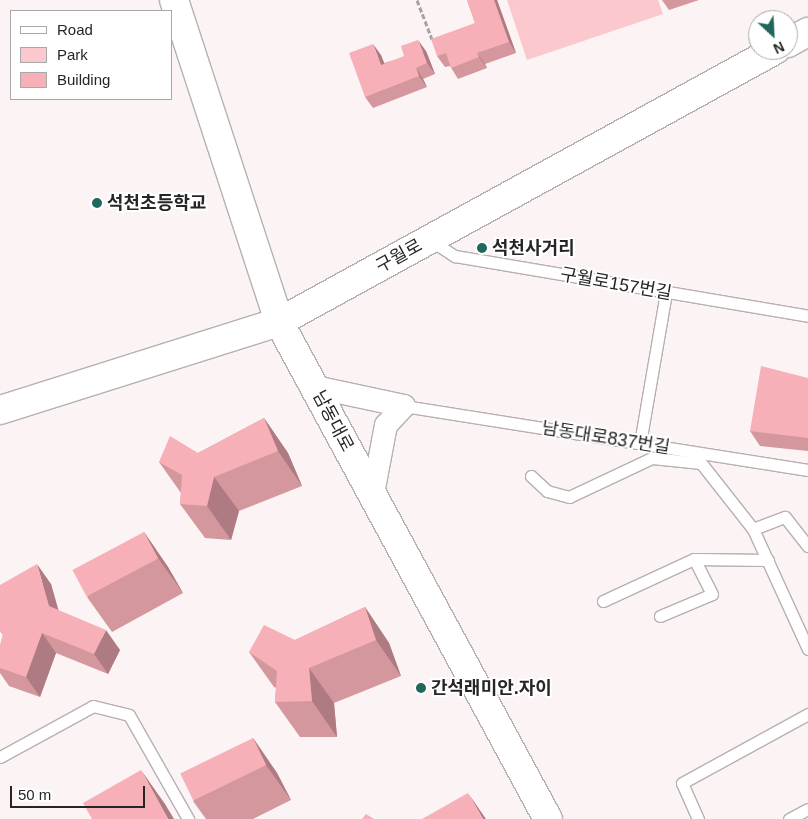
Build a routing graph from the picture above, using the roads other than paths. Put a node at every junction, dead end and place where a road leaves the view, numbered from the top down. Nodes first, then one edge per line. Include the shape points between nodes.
1 (174, 0) edge
2 (757, 60) edge
3 (430, 240) junction
4 (666, 292) junction
5 (808, 316) edge
6 (279, 322) junction
7 (315, 387) junction
8 (404, 406) junction
9 (0, 410) edge
10 (640, 443) junction
11 (808, 470) edge
12 (532, 476) dead end
13 (372, 494) junction
14 (753, 529) junction
15 (808, 546) edge
16 (694, 559) junction
17 (768, 560) junction
18 (604, 601) dead end
19 (660, 616) dead end
20 (808, 650) edge
21 (808, 714) edge
22 (0, 757) edge
23 (808, 809) edge
24 (188, 819) edge
25 (548, 819) edge
26 (698, 819) edge
27 (789, 819) edge

1 - 6 main road, 남동대로
2 - 3 main road, 구월로
3 - 4 lane, 구월로157번길 via 455,256
3 - 6 main road, 구월로
4 - 5 lane, 구월로157번길
4 - 10 lane
6 - 7 main road, 남동대로
6 - 9 main road, 구월로
7 - 8 street
7 - 13 main road, 남동대로
8 - 10 lane, 남동대로837번길
8 - 13 street via 386,424
10 - 11 lane, 남동대로837번길
12 - 14 lane via 547,491 569,497 652,458 702,463
13 - 25 main road, 남동대로
14 - 15 lane via 785,517
14 - 17 lane
16 - 17 lane
16 - 18 lane
16 - 19 lane via 712,594
17 - 20 lane
21 - 26 lane via 682,783
22 - 24 lane via 93,706 129,714
23 - 27 lane

